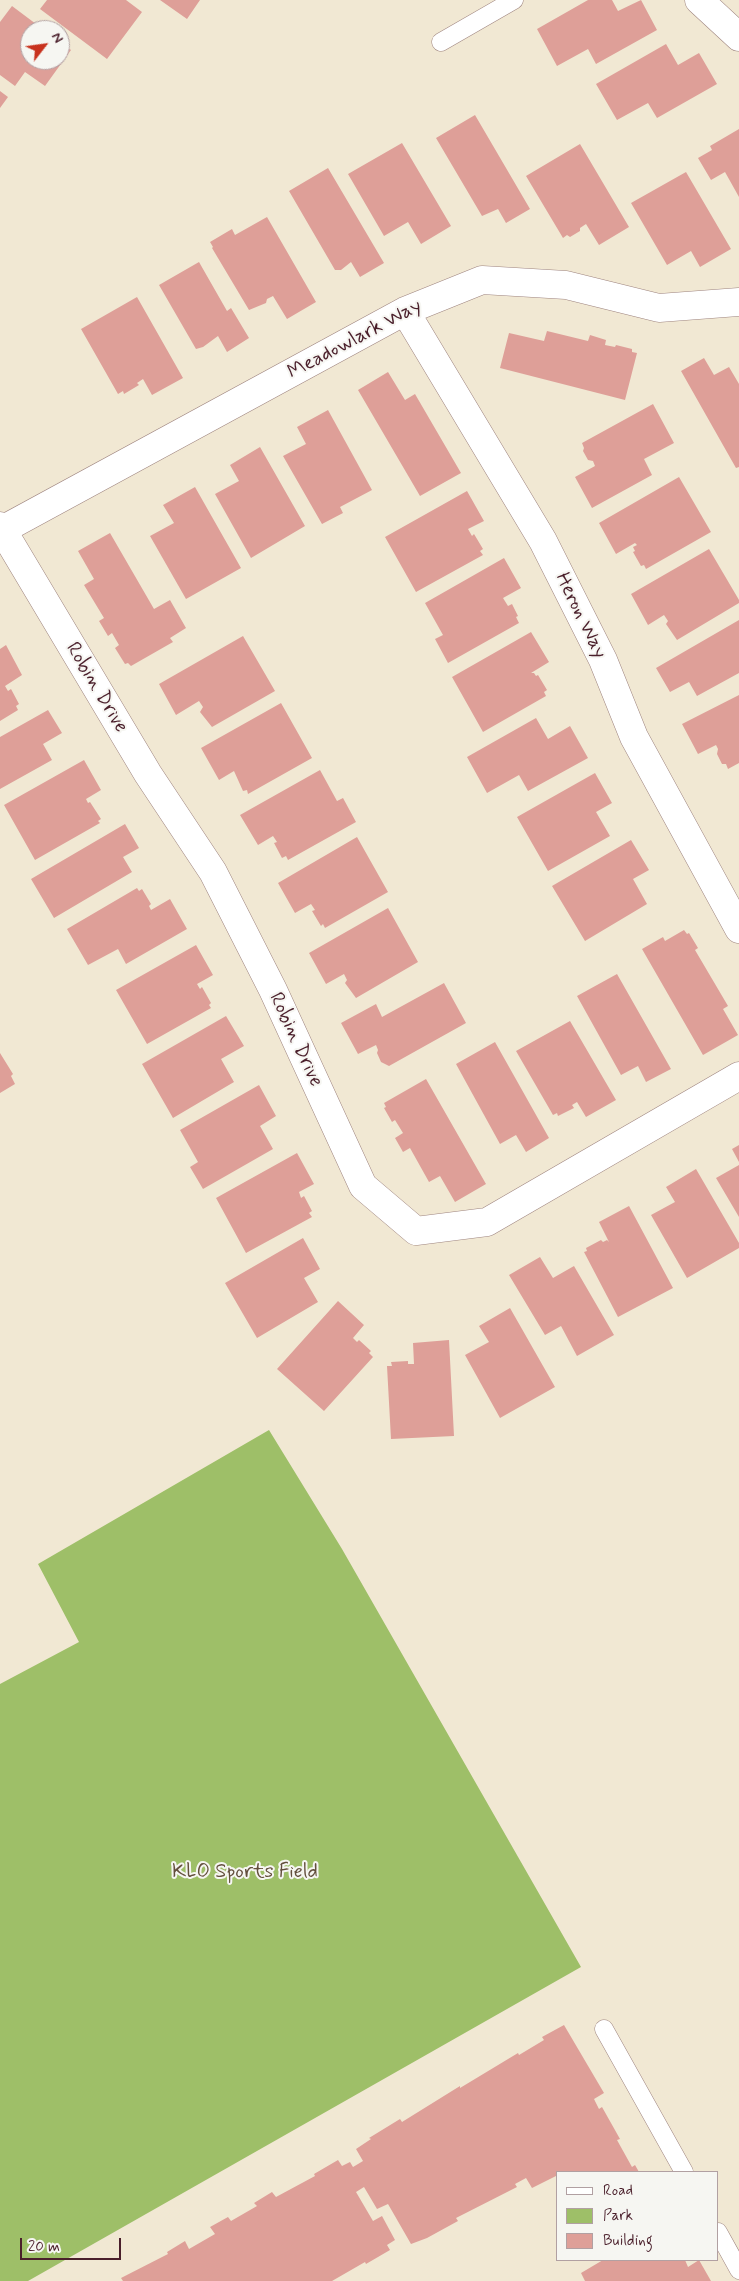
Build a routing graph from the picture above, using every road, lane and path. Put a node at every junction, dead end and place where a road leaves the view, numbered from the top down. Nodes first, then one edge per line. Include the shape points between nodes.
1 (514, 0) edge
2 (699, 0) edge
3 (739, 38) edge
4 (441, 42) dead end
5 (739, 302) edge
6 (405, 311) junction
7 (1, 528) edge
8 (739, 929) edge
9 (739, 1076) edge
10 (604, 2029) dead end
11 (683, 2171) edge
12 (719, 2234) edge
13 (739, 2270) edge

1 - 4 lane
2 - 3 street
5 - 6 street, Meadowlark Way via 659,308 566,285 482,280
6 - 7 street, Meadowlark Way
6 - 8 street, Heron Way via 543,541 603,660 634,737
7 - 9 street, Robin Drive via 148,774 213,872 273,990 363,1186 416,1231 488,1222
10 - 11 lane
12 - 13 lane

